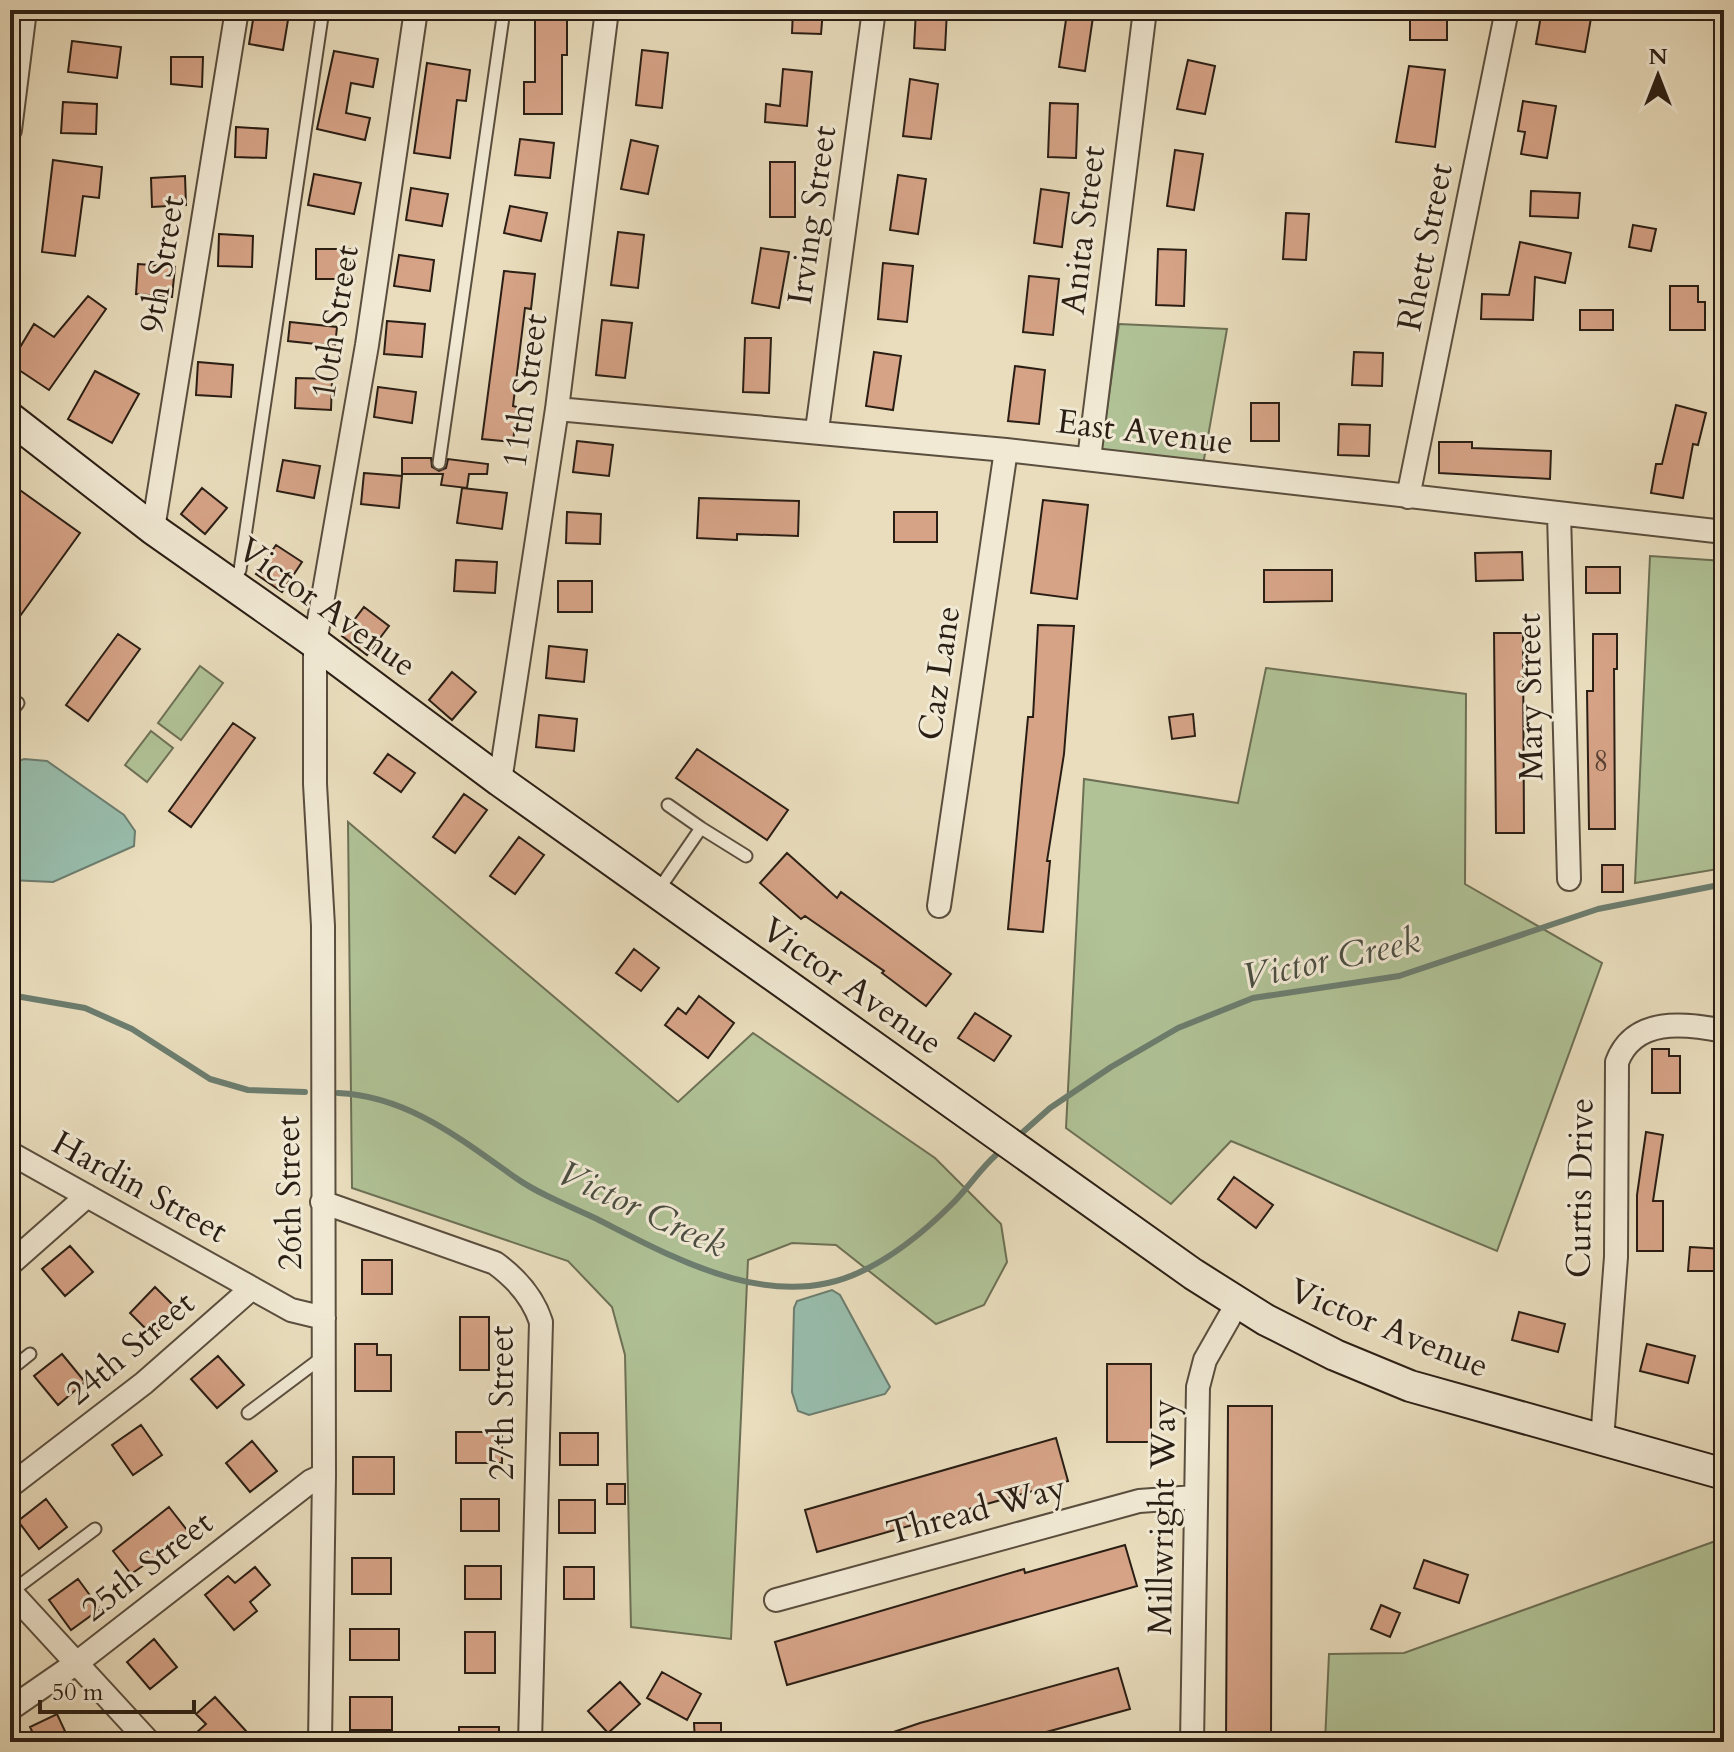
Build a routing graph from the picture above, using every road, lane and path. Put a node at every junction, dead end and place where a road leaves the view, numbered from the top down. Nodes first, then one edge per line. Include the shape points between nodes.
1 (25, 10) edge
2 (237, 10) edge
3 (323, 10) edge
4 (416, 10) edge
5 (504, 10) edge
6 (607, 10) edge
7 (874, 10) edge
8 (1145, 10) edge
9 (1507, 10) edge
10 (10, 130) edge
11 (557, 409) junction
12 (10, 418) edge
13 (817, 430) junction
14 (1006, 450) junction
15 (1089, 459) junction
16 (439, 463) dead end
17 (1408, 497) junction
18 (1559, 514) junction
19 (153, 529) junction
20 (1723, 529) edge
21 (231, 584) junction
22 (315, 643) junction
23 (18, 703) dead end
24 (10, 713) edge
25 (500, 781) junction
26 (668, 805) dead end
27 (701, 828) junction
28 (746, 856) dead end
29 (1569, 879) dead end
30 (657, 892) junction
31 (939, 906) dead end
32 (1724, 1031) edge
33 (10, 1153) edge
34 (87, 1196) junction
35 (322, 1202) junction
36 (10, 1264) edge
37 (252, 1288) junction
38 (1238, 1302) junction
39 (324, 1318) junction
40 (30, 1354) dead end
41 (324, 1356) junction
42 (10, 1370) edge
43 (248, 1413) dead end
44 (1602, 1440) junction
45 (1724, 1474) edge
46 (324, 1475) junction
47 (10, 1486) edge
48 (1195, 1497) junction
49 (95, 1529) dead end
50 (10, 1591) edge
51 (776, 1600) dead end
52 (78, 1662) junction
53 (10, 1709) edge
54 (138, 1739) edge
55 (320, 1742) edge
56 (530, 1742) edge
57 (1174, 1742) edge
58 (1192, 1742) edge

1 - 10 street
2 - 19 street, 9th Street
3 - 21 lane via 240,570
4 - 22 street, 10th Street via 367,345
5 - 16 lane
6 - 11 street, 11th Street
7 - 13 street, Irving Street
8 - 15 street, Anita Street
9 - 17 street, Rhett Street
11 - 13 street, East Avenue
11 - 25 street, 11th Street
12 - 19 street, Victor Avenue
13 - 14 street, East Avenue
14 - 15 street, East Avenue
14 - 31 street, Caz Lane
15 - 17 street, East Avenue
17 - 18 street, East Avenue
18 - 20 street, East Avenue
18 - 29 street, Mary Street
19 - 21 street, Victor Avenue
21 - 22 street, Victor Avenue
22 - 25 street, Victor Avenue
22 - 35 street, 26th Street via 323,926
23 - 24 lane
25 - 30 street, Victor Avenue
26 - 27 lane
27 - 28 lane
27 - 30 lane
30 - 38 street, Victor Avenue
32 - 44 street, Curtis Drive via 1649,1028 1628,1040 1617,1062 1616,1257
33 - 34 street, Hardin Street
34 - 36 street
34 - 37 street, Hardin Street
35 - 39 street, 26th Street
35 - 56 street, 27th Street via 495,1263 528,1294 539,1314
37 - 39 street, Hardin Street via 291,1310
37 - 47 street, 24th Street via 144,1383
38 - 44 street, Victor Avenue via 1335,1355 1410,1386
38 - 48 street, Millwright Way via 1205,1360 1198,1387
39 - 41 street, 26th Street
40 - 42 lane
41 - 43 lane
41 - 46 street, 26th Street
44 - 45 street, Victor Avenue
46 - 52 street, 25th Street
46 - 55 street, 26th Street
48 - 51 street, Thread Way via 1139,1501
48 - 58 street, Millwright Way
49 - 50 lane
50 - 52 street
52 - 53 street, 25th Street
52 - 54 street
57 - 58 street

